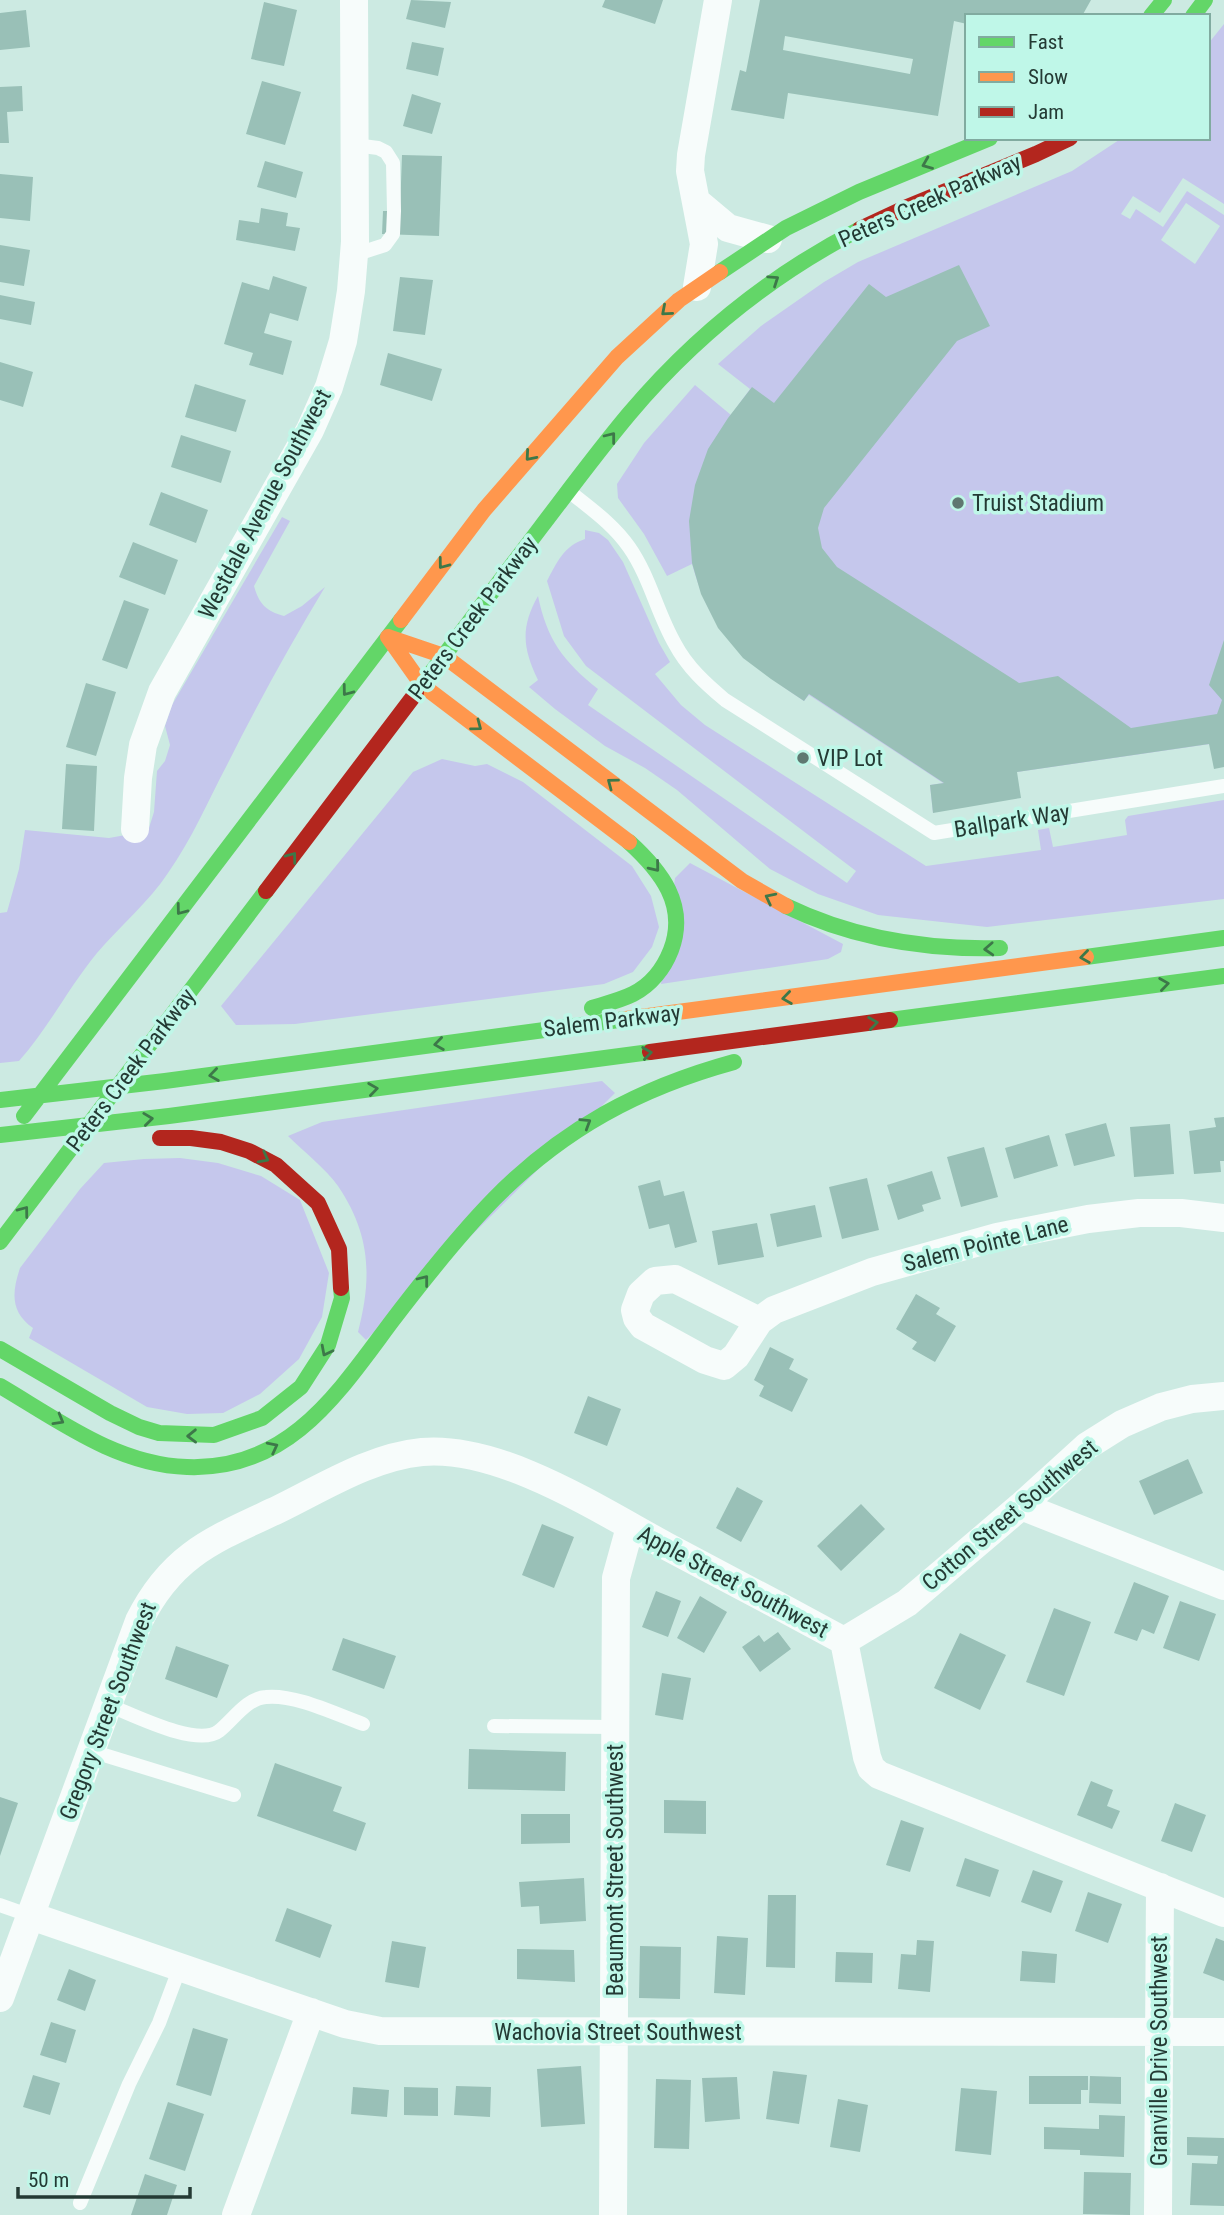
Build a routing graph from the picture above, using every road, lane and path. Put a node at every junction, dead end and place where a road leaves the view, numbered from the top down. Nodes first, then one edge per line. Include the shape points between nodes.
1 (354, 0) edge
2 (718, 0) edge
3 (1164, 0) edge
4 (1153, 14) edge
5 (985, 140) edge
6 (1066, 140) edge
7 (355, 145) junction
8 (697, 202) junction
9 (768, 239) junction
10 (354, 255) junction
11 (697, 286) junction
12 (569, 491) junction
13 (388, 637) junction
14 (444, 656) junction
15 (422, 685) junction
16 (1224, 786) edge
17 (135, 829) dead end
18 (1116, 936) dead end
19 (1224, 938) edge
20 (1022, 946) dead end
21 (1153, 948) junction
22 (1224, 976) edge
23 (941, 1014) junction
24 (915, 1034) dead end
25 (506, 1035) junction
26 (744, 1060) dead end
27 (0, 1100) edge
28 (56, 1130) junction
29 (0, 1135) edge
30 (145, 1139) dead end
31 (92, 1143) dead end
32 (0, 1149) edge
33 (1224, 1218) edge
34 (0, 1242) edge
35 (759, 1321) dead end
36 (0, 1349) edge
37 (0, 1386) edge
38 (1224, 1396) edge
39 (303, 1497) joint
40 (1021, 1506) junction
41 (630, 1527) junction
42 (1224, 1587) edge
43 (844, 1641) junction
44 (108, 1705) junction
45 (363, 1724) dead end
46 (494, 1726) dead end
47 (615, 1727) junction
48 (91, 1751) junction
49 (234, 1795) dead end
50 (1160, 1887) junction
51 (0, 1905) edge
52 (1224, 1913) edge
53 (31, 1916) junction
54 (180, 1967) junction
55 (0, 1998) edge
56 (311, 2012) junction
57 (614, 2032) junction
58 (1224, 2032) edge
59 (1160, 2033) junction
60 (80, 2203) dead end
61 (236, 2215) edge
62 (613, 2215) edge
63 (1158, 2215) edge

1 - 7 street, Westdale Avenue Southwest
2 - 8 street via 691,155
3 - 4 main road
5 -> 9 main road, Peters Creek Parkway via 859,192
12 -> 6 main road, Peters Creek Parkway via 649,389 706,333 770,283 873,222
7 - 10 street, Westdale Avenue Southwest
7 - 10 lane via 378,148 393,163 394,211 393,234 385,245
8 - 9 street via 729,228
8 - 11 street via 704,244
9 - 11 main road, Peters Creek Parkway
10 - 17 street, Westdale Avenue Southwest via 343,341 329,387 310,430 151,719 138,778
11 -> 13 main road, Peters Creek Parkway via 590,385 484,510
12 - 14 main road, Peters Creek Parkway
12 - 16 lane, Ballpark Way via 629,547 676,646 707,685 934,834
13 - 14 main road
13 - 15 main road
13 -> 32 main road, Peters Creek Parkway
14 - 15 main road, Peters Creek Parkway
20 -> 14 main road via 951,949 903,943 821,920 766,896
15 -> 25 main road via 637,848 662,876 676,907 672,952 665,966 641,989
34 -> 15 main road, Peters Creek Parkway
18 - 21 main road
19 - 21 main road, Salem Parkway
21 -> 25 main road, Salem Parkway
23 -> 22 main road, Salem Parkway
23 - 24 main road
28 -> 23 main road, Salem Parkway
25 -> 27 main road, Salem Parkway
37 -> 26 main road via 102,1445 154,1464 213,1467 252,1457 288,1439 319,1413 491,1200 545,1151 632,1097 681,1076
28 - 29 main road, Salem Parkway
28 - 31 main road
30 -> 36 main road via 190,1136 232,1144 267,1159 310,1192 334,1233 344,1276 336,1329 319,1363 297,1391 256,1422 225,1433 176,1436 130,1424
33 - 35 street, Salem Pointe Lane via 1139,1213 997,1237 872,1272 774,1310
38 - 40 street, Cotton Street Southwest via 1161,1407 1122,1424 1087,1446
39 - 41 street, Apple Street Southwest via 386,1460 442,1451 480,1457 517,1470
39 - 44 street, Gregory Street Southwest via 212,1541 177,1565 148,1601
40 - 42 street
40 - 43 street, Cotton Street Southwest via 907,1603
41 - 43 street, Apple Street Southwest
41 - 47 street, Beaumont Street Southwest via 616,1578
43 - 50 street, Apple Street Southwest via 866,1757 879,1775
44 - 45 lane via 201,1737 217,1733 238,1711 262,1696 284,1697
44 - 48 street, Gregory Street Southwest
46 - 47 lane
47 - 57 street, Beaumont Street Southwest
48 - 49 lane
48 - 53 street, Gregory Street Southwest
50 - 52 street, Apple Street Southwest
50 - 59 street, Granville Drive Southwest
51 - 53 lane
53 - 54 street, Wachovia Street Southwest
53 - 55 street, Gregory Street Southwest
54 - 56 street, Wachovia Street Southwest
54 - 60 lane
56 - 57 street, Wachovia Street Southwest via 380,2031
56 - 61 street
57 - 59 street, Wachovia Street Southwest
57 - 62 street, Beaumont Street Southwest
58 - 59 street, Wachovia Street Southwest
59 - 63 street, Granville Drive Southwest

